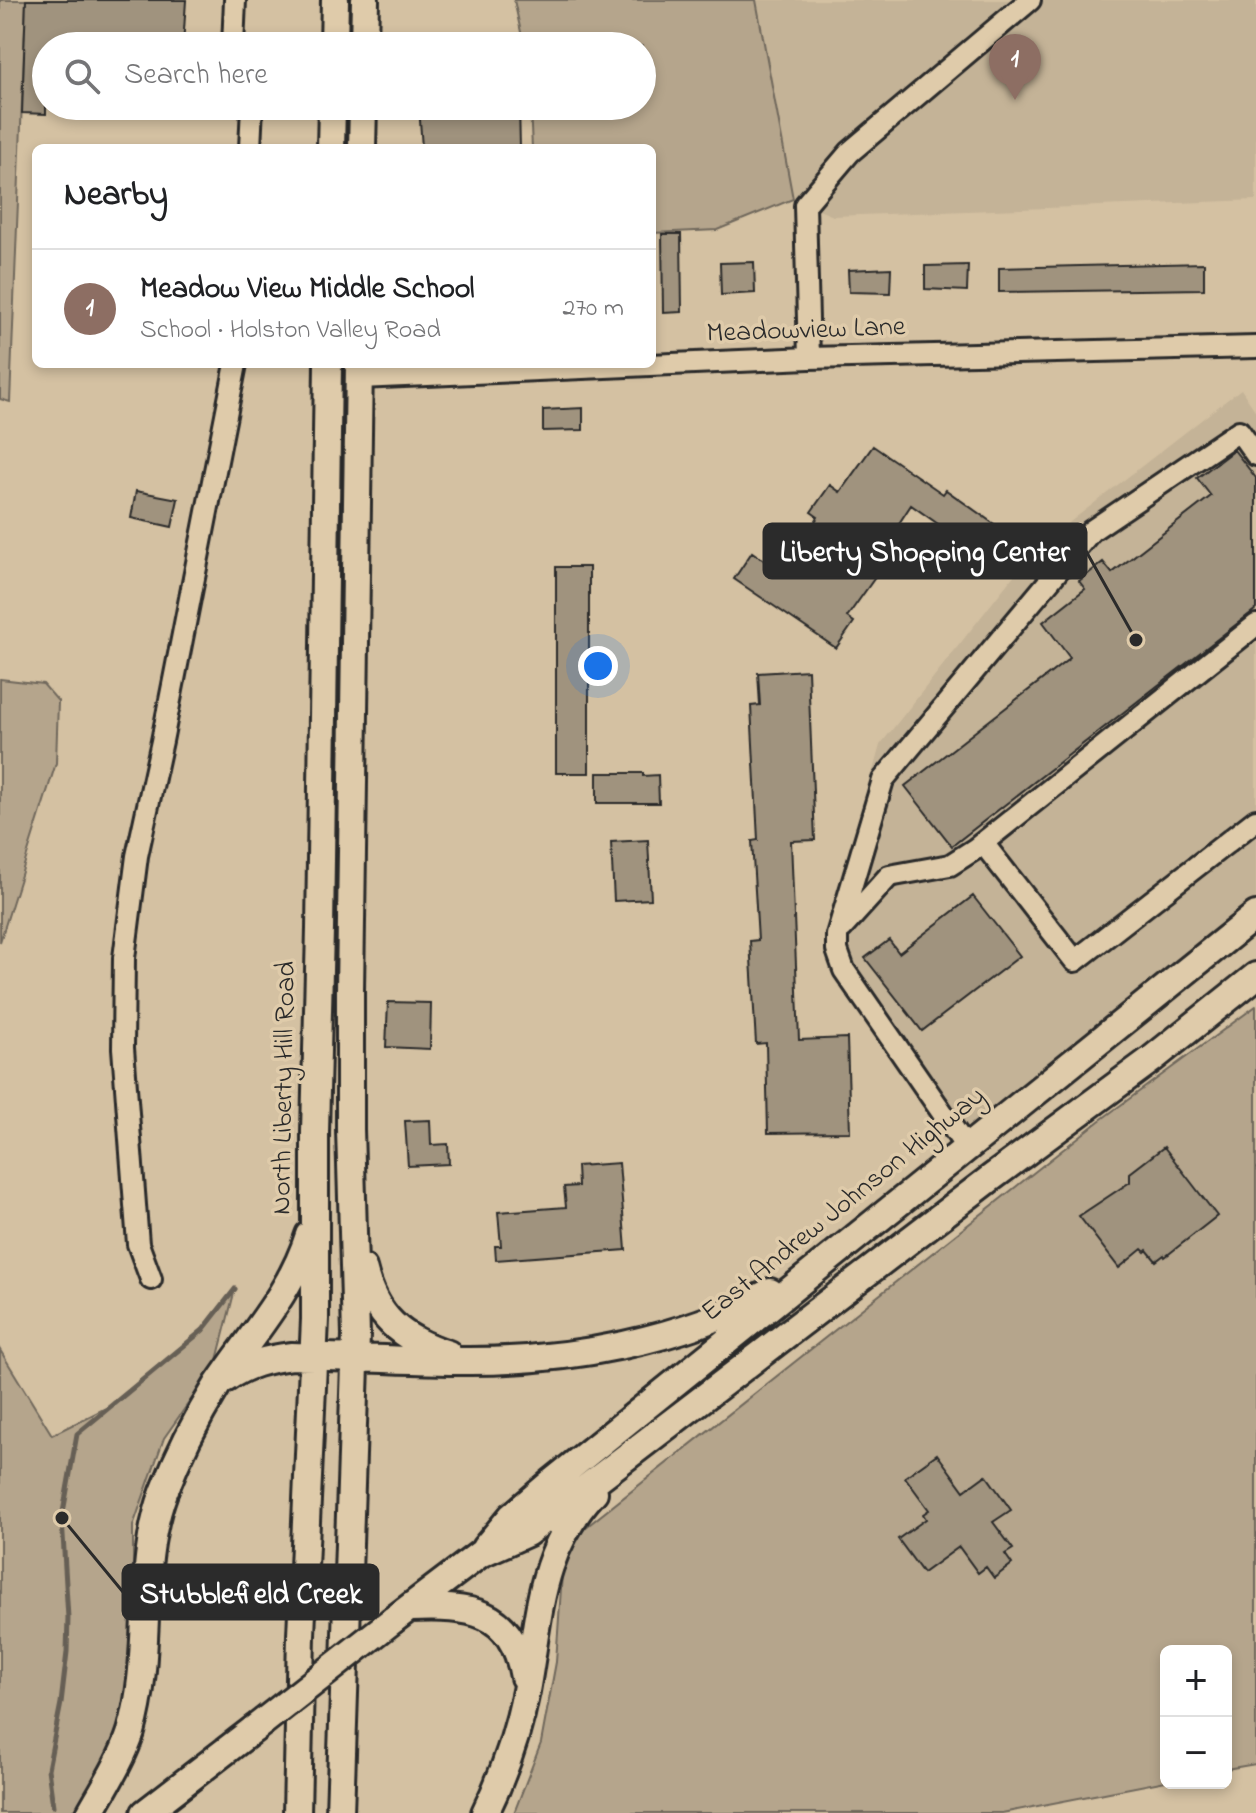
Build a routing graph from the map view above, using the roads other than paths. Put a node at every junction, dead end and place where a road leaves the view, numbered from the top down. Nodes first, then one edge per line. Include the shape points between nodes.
1 (235, 0) edge
2 (335, 0) edge
3 (365, 0) edge
4 (1030, 0) edge
5 (234, 32) edge
6 (334, 32) edge
7 (364, 32) edge
8 (251, 120) edge
9 (332, 120) edge
10 (363, 120) edge
11 (250, 144) edge
12 (331, 144) edge
13 (362, 144) edge
14 (1256, 347) edge
15 (809, 358) junction
16 (656, 362) edge
17 (235, 368) edge
18 (463, 368) edge
19 (359, 371) edge
20 (328, 372) edge
21 (1256, 455) edge
22 (1256, 625) edge
23 (1256, 820) edge
24 (983, 843) junction
25 (1256, 915) edge
26 (837, 935) junction
27 (1256, 976) edge
28 (966, 1147) junction
29 (991, 1178) junction
30 (315, 1216) junction
31 (354, 1229) junction
32 (822, 1263) junction
33 (151, 1279) dead end
34 (313, 1356) junction
35 (355, 1357) junction
36 (470, 1361) junction
37 (219, 1384) junction
38 (629, 1454) junction
39 (480, 1554) junction
40 (401, 1614) junction
41 (526, 1692) junction
42 (90, 1813) edge
43 (145, 1813) edge
44 (297, 1813) edge
45 (340, 1813) edge
46 (485, 1813) edge

1 - 5 street
2 - 6 main road
3 - 7 main road
4 - 15 street via 850,152 805,205
8 - 11 street
9 - 12 main road
10 - 13 main road
14 - 15 street, Meadowview Lane
15 - 16 street, Meadowview Lane
17 - 33 street via 137,856 124,958 123,1048 138,1244
18 - 19 street, Meadowview Lane
19 - 20 main road
19 - 31 main road via 350,991
20 - 30 main road, North Liberty Hill Road
21 - 26 street via 1239,431 1082,541 883,780
22 - 24 street
23 - 24 street via 1075,961
24 - 26 street via 950,865 889,876
25 - 28 main road, East Andrew Johnson Highway
26 - 28 street via 844,970
27 - 29 main road, East Andrew Johnson Highway
28 - 29 main road
28 - 32 main road, East Andrew Johnson Highway
29 - 38 main road, East Andrew Johnson Highway
30 - 34 main road, North Liberty Hill Road
30 - 37 main road via 286,1288
31 - 35 main road
31 - 36 main road via 373,1301 382,1315 423,1346
32 - 36 main road via 699,1324 563,1356
32 - 39 main road, East Andrew Johnson Highway via 521,1508
34 - 35 main road
34 - 37 main road via 268,1359 240,1368
34 - 44 main road, North Liberty Hill Road
35 - 36 main road
35 - 45 main road
37 - 42 main road via 163,1495 150,1549 130,1733
38 - 39 main road, East Andrew Johnson Highway via 527,1533
38 - 41 main road via 578,1510 553,1554 537,1612
39 - 40 main road, East Andrew Johnson Highway
40 - 41 main road via 449,1607 483,1614 506,1630 520,1657
40 - 43 main road, East Andrew Johnson Highway, bridge
41 - 46 main road via 512,1751

